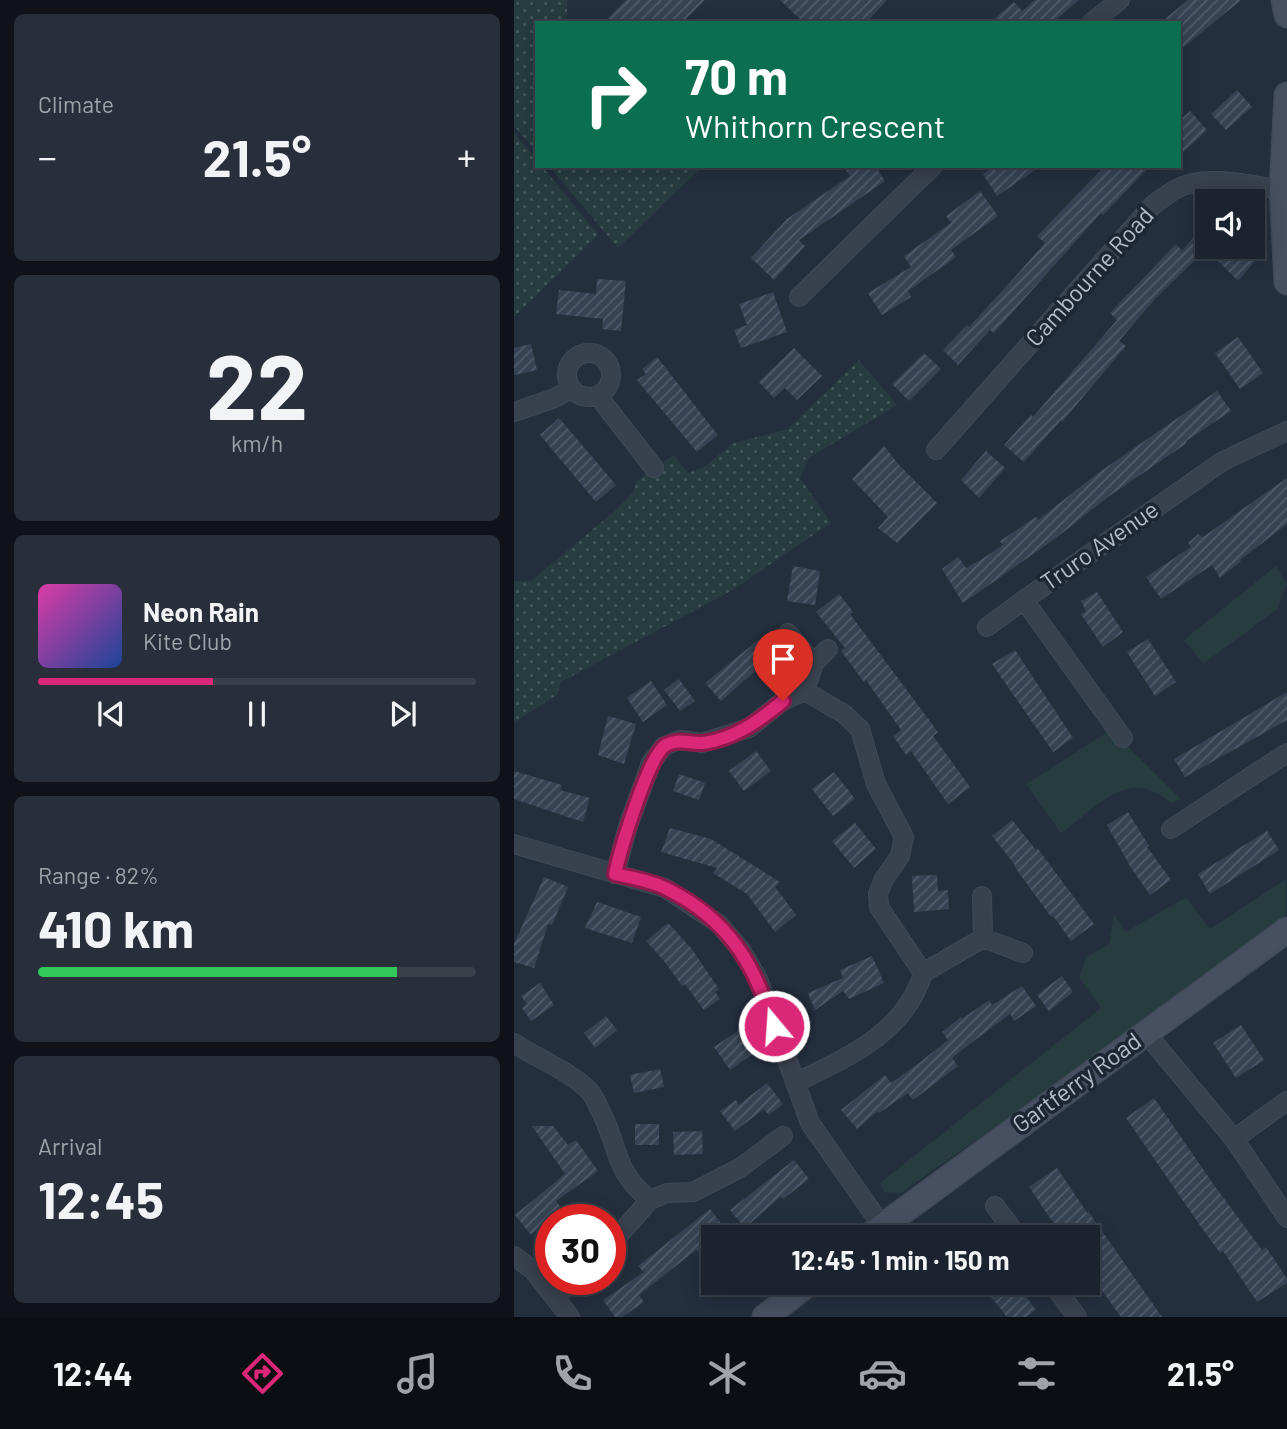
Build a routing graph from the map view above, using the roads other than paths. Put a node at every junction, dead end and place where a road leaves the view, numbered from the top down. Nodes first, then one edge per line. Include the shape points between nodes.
1 (1120, 0) edge
2 (1284, 0) edge
3 (1286, 15) edge
4 (1094, 21) edge
5 (1286, 95) edge
6 (931, 168) edge
7 (1282, 190) junction
8 (1286, 282) edge
9 (799, 297) dead end
10 (570, 388) junction
11 (598, 396) junction
12 (514, 412) edge
13 (1286, 431) edge
14 (936, 450) dead end
15 (654, 468) dead end
16 (1024, 600) junction
17 (987, 627) dead end
18 (788, 633) dead end
19 (828, 649) dead end
20 (814, 663) junction
21 (805, 691) junction
22 (1123, 738) dead end
23 (1286, 753) edge
24 (1171, 829) dead end
25 (515, 849) edge
26 (615, 874) junction
27 (982, 896) dead end
28 (1286, 930) edge
29 (983, 938) junction
30 (1023, 953) dead end
31 (923, 973) junction
32 (1145, 1032) junction
33 (514, 1043) edge
34 (795, 1083) junction
35 (1286, 1101) edge
36 (783, 1136) dead end
37 (1234, 1139) junction
38 (650, 1200) junction
39 (995, 1206) dead end
40 (1286, 1218) edge
41 (871, 1225) edge
42 (884, 1225) edge
43 (1009, 1225) edge
44 (626, 1227) edge
45 (514, 1256) edge
46 (793, 1295) edge
47 (1061, 1295) edge
48 (555, 1297) joint
49 (570, 1317) edge
50 (765, 1317) edge
51 (1077, 1317) edge

1 - 4 street
2 - 3 street
5 - 7 street
6 - 9 street via 829,253
7 - 8 street
7 - 14 street, Cambourne Road via 1198,183 1178,188 1153,205
10 - 11 street via 588,398
10 - 11 street via 566,374 571,360 584,353 599,354 609,365 611,380
10 - 12 street
11 - 15 street
13 - 16 street, Truro Avenue via 1223,461
16 - 17 street
16 - 22 street, Truro Avenue
18 - 20 street
19 - 20 street
20 - 21 street
21 - 26 street via 783,701 748,728 702,743 680,740 664,746 651,763
21 - 31 street via 860,729 876,784 904,837 900,856 878,894 879,907
23 - 24 street
25 - 26 street
26 - 34 street via 665,888 719,924 758,979
27 - 29 street
28 - 32 street, Gartferry Road
29 - 30 street
29 - 31 street
31 - 34 street via 909,1007 892,1026 845,1059
32 - 37 street
32 - 42 street, Gartferry Road
33 - 38 street via 591,1093 628,1179
34 - 41 street via 810,1123
35 - 37 street
36 - 38 street via 740,1168 693,1192 667,1193
37 - 40 street
38 - 44 street
39 - 43 street
45 - 48 street via 533,1270
46 - 50 street
47 - 51 street
48 - 49 street

